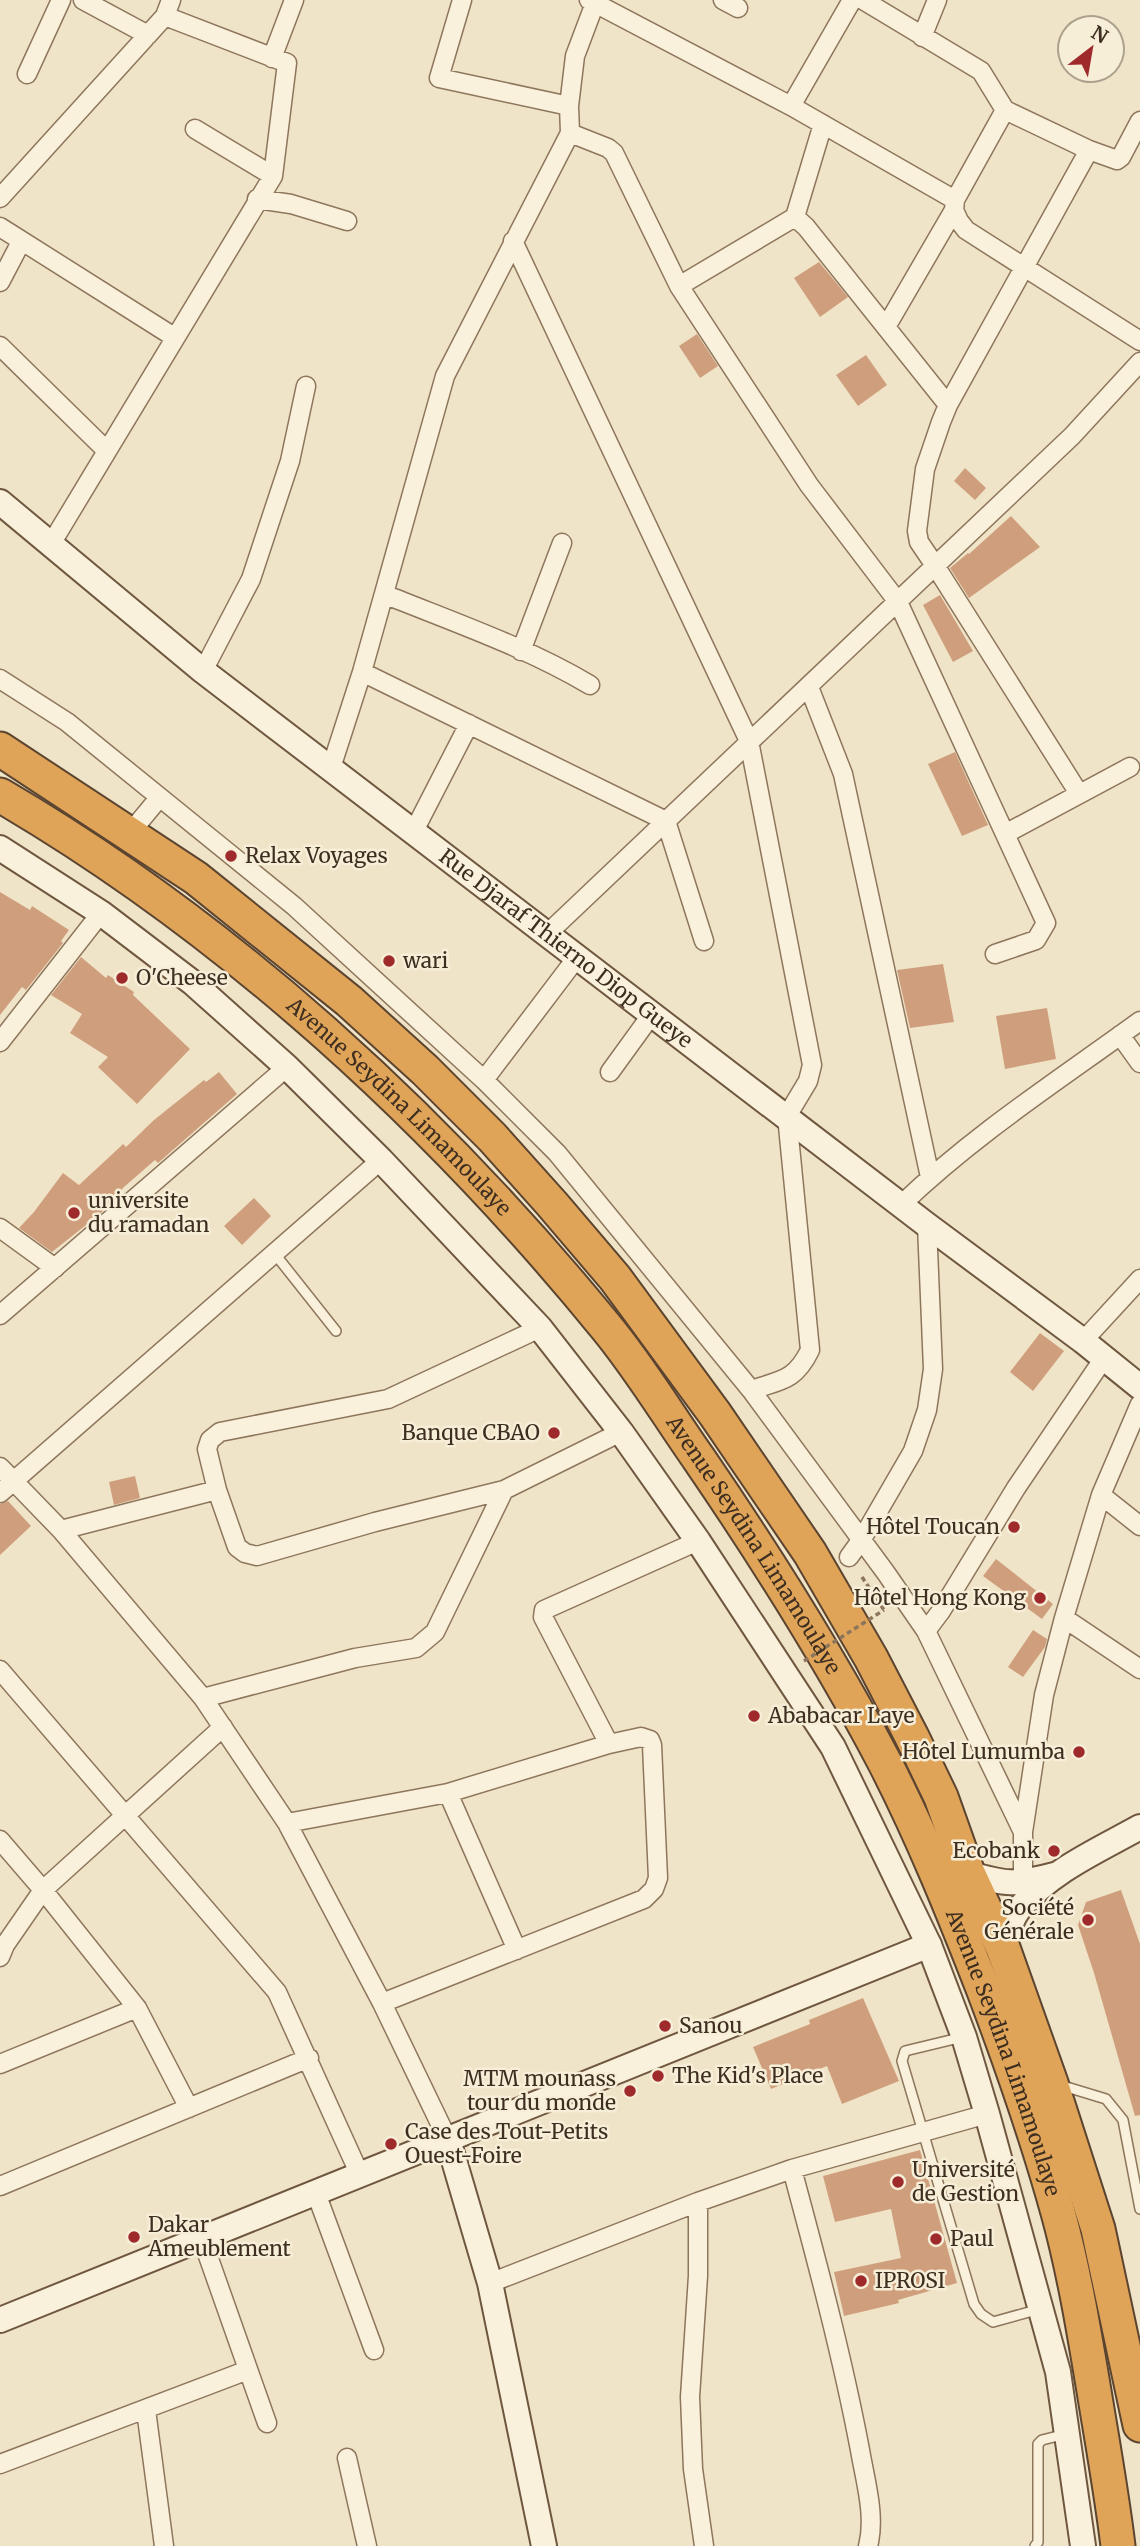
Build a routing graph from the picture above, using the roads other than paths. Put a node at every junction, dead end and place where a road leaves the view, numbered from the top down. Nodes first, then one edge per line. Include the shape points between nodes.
1 (61, 0) edge
2 (83, 0) edge
3 (294, 0) edge
4 (852, 0) edge
5 (863, 0) edge
6 (937, 0) edge
7 (456, 1) edge
8 (596, 2) edge
9 (168, 8) edge
10 (148, 36) junction
11 (922, 37) junction
12 (272, 58) junction
13 (27, 74) dead end
14 (569, 106) junction
15 (791, 106) junction
16 (1004, 110) junction
17 (1140, 121) edge
18 (824, 124) junction
19 (195, 129) dead end
20 (570, 133) junction
21 (1089, 150) junction
22 (273, 176) junction
23 (0, 198) edge
24 (257, 199) junction
25 (955, 205) junction
26 (795, 217) junction
27 (347, 221) dead end
28 (0, 227) edge
29 (513, 241) junction
30 (21, 242) junction
31 (1024, 268) junction
32 (0, 282) edge
33 (679, 286) junction
34 (886, 327) junction
35 (174, 337) junction
36 (1140, 341) edge
37 (0, 346) edge
38 (1140, 362) edge
39 (306, 386) dead end
40 (948, 405) junction
41 (106, 450) junction
42 (0, 502) edge
43 (562, 543) dead end
44 (51, 544) junction
45 (936, 566) junction
46 (383, 594) junction
47 (898, 602) junction
48 (521, 651) junction
49 (203, 671) junction
50 (362, 672) junction
51 (0, 679) edge
52 (590, 685) dead end
53 (809, 687) junction
54 (469, 724) junction
55 (749, 741) junction
56 (0, 749) edge
57 (1130, 766) dead end
58 (331, 768) junction
59 (1078, 792) junction
60 (0, 795) edge
61 (159, 798) junction
62 (666, 821) junction
63 (414, 831) junction
64 (130, 833) junction
65 (1005, 834) junction
66 (0, 848) edge
67 (101, 913) junction
68 (547, 933) junction
69 (704, 941) dead end
70 (995, 954) dead end
71 (578, 957) junction
72 (652, 1014) junction
73 (1140, 1021) edge
74 (1120, 1035) junction
75 (0, 1042) edge
76 (1140, 1063) edge
77 (287, 1067) junction
78 (610, 1072) dead end
79 (484, 1080) junction
80 (787, 1116) junction
81 (381, 1160) junction
82 (930, 1177) junction
83 (901, 1203) junction
84 (927, 1225) junction
85 (0, 1228) edge
86 (275, 1254) junction
87 (55, 1268) junction
88 (1140, 1279) edge
89 (0, 1315) edge
90 (540, 1328) junction
91 (336, 1331) dead end
92 (1083, 1341) junction
93 (1104, 1358) junction
94 (1140, 1387) edge
95 (751, 1390) junction
96 (1140, 1404) edge
97 (621, 1432) junction
98 (0, 1467) edge
99 (15, 1480) junction
100 (217, 1490) junction
101 (504, 1490) junction
102 (0, 1493) edge
103 (1101, 1494) junction
104 (1140, 1526) edge
105 (61, 1530) junction
106 (862, 1539) junction
107 (698, 1541) junction
108 (849, 1557) road end
109 (1064, 1618) junction
110 (926, 1630) junction
111 (1139, 1663) edge
112 (0, 1670) edge
113 (203, 1698) junction
114 (223, 1727) junction
115 (609, 1745) junction
116 (448, 1793) junction
117 (127, 1815) junction
118 (287, 1823) junction
119 (1140, 1827) edge
120 (1023, 1832) junction
121 (0, 1840) edge
122 (968, 1873) junction
123 (1058, 1874) junction
124 (1023, 1883) junction
125 (43, 1890) junction
126 (929, 1945) junction
127 (1003, 1948) junction
128 (517, 1950) junction
129 (0, 1958) edge
130 (382, 2003) junction
131 (137, 2008) junction
132 (964, 2037) junction
133 (309, 2058) junction
134 (0, 2064) edge
135 (1051, 2083) junction
136 (189, 2108) junction
137 (987, 2114) junction
138 (921, 2131) junction
139 (448, 2140) junction
140 (792, 2169) junction
141 (360, 2175) junction
142 (0, 2186) edge
143 (316, 2193) junction
144 (698, 2202) junction
145 (1140, 2209) edge
146 (202, 2239) junction
147 (490, 2283) junction
148 (1042, 2309) junction
149 (0, 2320) edge
150 (374, 2350) dead end
151 (248, 2370) junction
152 (146, 2410) junction
153 (1139, 2416) edge
154 (267, 2423) dead end
155 (1068, 2434) junction
156 (347, 2458) dead end
157 (0, 2464) edge
158 (164, 2546) edge
159 (367, 2546) edge
160 (544, 2546) edge
161 (704, 2546) edge
162 (868, 2546) edge
163 (1035, 2546) edge
164 (1083, 2546) edge
165 (1118, 2546) edge

1 - 13 street
2 - 10 street
3 - 12 street
4 - 15 street
5 - 11 street
6 - 11 street
7 - 14 street via 439,78
8 - 14 street via 575,56
8 - 15 street
9 - 10 street
9 - 12 street
10 - 23 street
11 - 16 street via 981,71
12 - 22 street via 288,65
14 - 20 street
15 - 18 street
16 - 21 street
16 - 25 street
17 - 21 street via 1117,160
18 - 25 street
18 - 26 street
19 - 22 street
20 - 29 street
20 - 33 street via 614,153
21 - 31 street
22 - 24 street
24 - 27 street
24 - 35 street
25 - 31 street via 966,230
25 - 34 street
26 - 33 street
26 - 34 street
28 - 30 street
29 - 46 street via 445,376
29 - 55 street
30 - 32 street
30 - 35 street
31 - 36 street
31 - 40 street
33 - 47 street via 810,485
34 - 40 street
35 - 41 street
37 - 41 street
38 - 45 street via 1072,436
39 - 49 street via 290,461 251,579
40 - 45 street via 925,469 917,531
41 - 44 street
42 - 44 street, Rue Djaraf Thierno Diop Gueye
43 - 48 street
44 - 49 street, Rue Djaraf Thierno Diop Gueye
45 - 47 street
45 - 59 street
46 - 48 street
46 - 50 street
47 - 53 street
47 - 65 street
48 - 52 street
49 - 58 street, Rue Djaraf Thierno Diop Gueye
50 - 54 street
50 - 58 street
51 - 61 street via 67,722
53 - 55 street
53 - 82 street via 843,774
54 - 62 street
54 - 63 street
55 - 62 street
55 - 80 street via 812,1065
56 - 64 highway, Avenue Seydina Limamoulaye
57 - 59 street
58 - 63 street, Rue Djaraf Thierno Diop Gueye
59 - 65 street
60 - 165 highway, Avenue Seydina Limamoulaye via 129,878 239,960 339,1044 439,1140 610,1331 740,1518 886,1766 953,1909 1010,2060 1061,2222 1086,2341
61 - 64 street
61 - 79 street via 294,906
62 - 68 street
62 - 69 street
63 - 68 street, Rue Djaraf Thierno Diop Gueye
64 - 122 highway, Avenue Seydina Limamoulaye via 283,946 425,1070 492,1138 607,1269 715,1414 810,1553 871,1658 942,1797
65 - 70 street via 1045,923 1036,940
66 - 67 street
67 - 75 street
67 - 77 street via 193,983
68 - 71 street, Rue Djaraf Thierno Diop Gueye
71 - 72 street, Rue Djaraf Thierno Diop Gueye
71 - 79 street
72 - 78 street
72 - 80 street, Rue Djaraf Thierno Diop Gueye
73 - 74 street
74 - 76 street
74 - 82 street via 1016,1108
77 - 81 street
77 - 87 street
79 - 95 street via 557,1153
80 - 83 street, Rue Djaraf Thierno Diop Gueye
80 - 95 street via 810,1350 791,1376
81 - 86 street
81 - 90 street
82 - 83 street
83 - 84 street, Rue Djaraf Thierno Diop Gueye
84 - 92 street, Rue Djaraf Thierno Diop Gueye
84 - 106 street via 933,1369 927,1410 913,1451
85 - 87 street
86 - 91 lane
86 - 99 street
87 - 89 street
88 - 92 street
90 - 97 street
90 - 100 street via 388,1399 220,1432 207,1449
92 - 93 street, Rue Djaraf Thierno Diop Gueye
93 - 94 street, Rue Djaraf Thierno Diop Gueye
93 - 110 street
95 - 106 street
96 - 103 street
97 - 101 street
97 - 107 street
98 - 99 street
99 - 102 street
99 - 105 street
100 - 101 street via 237,1547 257,1556
100 - 105 street
101 - 113 street via 435,1632 416,1648 355,1658
103 - 104 street
103 - 109 street
105 - 113 street
106 - 108 street
106 - 110 street
107 - 115 street via 544,1610 543,1617
107 - 126 street via 833,1747
109 - 111 street
109 - 120 street via 1044,1695
110 - 120 street
112 - 117 street
113 - 114 street
114 - 117 street
114 - 118 street
115 - 116 street
115 - 128 street via 641,1737 652,1745 658,1878 654,1889 644,1899
116 - 118 street
116 - 128 street
117 - 125 street
117 - 133 street via 277,1992
118 - 130 street
119 - 123 street
120 - 124 street
121 - 125 street
122 - 124 street
122 - 127 highway, Avenue Seydina Limamoulaye
123 - 124 street
123 - 127 street via 1018,1909
125 - 129 street
125 - 131 street
126 - 132 street
126 - 139 street
127 - 135 highway, Avenue Seydina Limamoulaye
128 - 130 street
130 - 139 street
131 - 134 street
131 - 136 street
132 - 137 street
132 - 138 lane via 905,2052 902,2062
133 - 136 street
133 - 141 street
135 - 145 lane via 1106,2099 1123,2120
135 - 153 highway, Avenue Seydina Limamoulaye via 1098,2229
136 - 142 street
137 - 138 street
137 - 148 street
138 - 140 street
138 - 148 lane via 974,2304 993,2322
139 - 141 street
139 - 147 street
140 - 144 street
140 - 162 street via 848,2388 867,2494
141 - 143 street
143 - 146 street
143 - 150 street
144 - 147 street
144 - 161 street via 690,2397 693,2469
146 - 149 street
146 - 151 street
147 - 160 street
148 - 155 street
151 - 152 street
151 - 154 street
152 - 157 street
152 - 158 street
155 - 163 lane via 1038,2444
155 - 164 street
156 - 159 street

